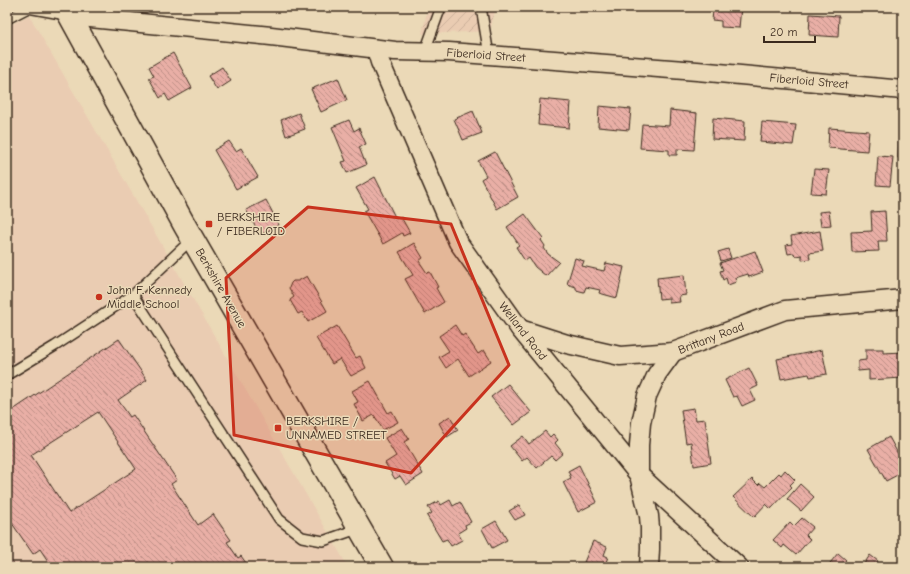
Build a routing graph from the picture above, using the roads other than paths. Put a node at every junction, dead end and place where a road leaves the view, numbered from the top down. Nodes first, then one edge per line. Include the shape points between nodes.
1 (441, 7) edge
2 (481, 7) edge
3 (68, 11) edge
4 (7, 19) edge
5 (376, 49) junction
6 (425, 51) junction
7 (489, 55) junction
8 (903, 90) edge
9 (192, 238) junction
10 (133, 295) junction
11 (903, 300) edge
12 (520, 329) junction
13 (673, 352) junction
14 (7, 375) edge
15 (639, 475) junction
16 (360, 528) junction
17 (382, 567) edge
18 (649, 567) edge
19 (739, 567) edge

1 - 6 lane
2 - 7 lane
3 - 4 lane via 28,8
3 - 5 street, Fiberloid Street
3 - 9 main road, Berkshire Avenue
5 - 6 street, Fiberloid Street
5 - 12 street, Welland Road via 458,242
6 - 7 street, Fiberloid Street
7 - 8 street, Fiberloid Street
9 - 10 lane
9 - 16 main road, Berkshire Avenue
10 - 14 lane
10 - 16 lane via 279,519 302,537 323,541
11 - 13 street, Brittany Road via 785,310
12 - 13 street, Brittany Road via 620,356
12 - 15 street, Welland Road
13 - 15 street via 657,374 647,396 641,423
15 - 18 street via 649,516
15 - 19 street, Welland Road
16 - 17 main road, Berkshire Avenue

